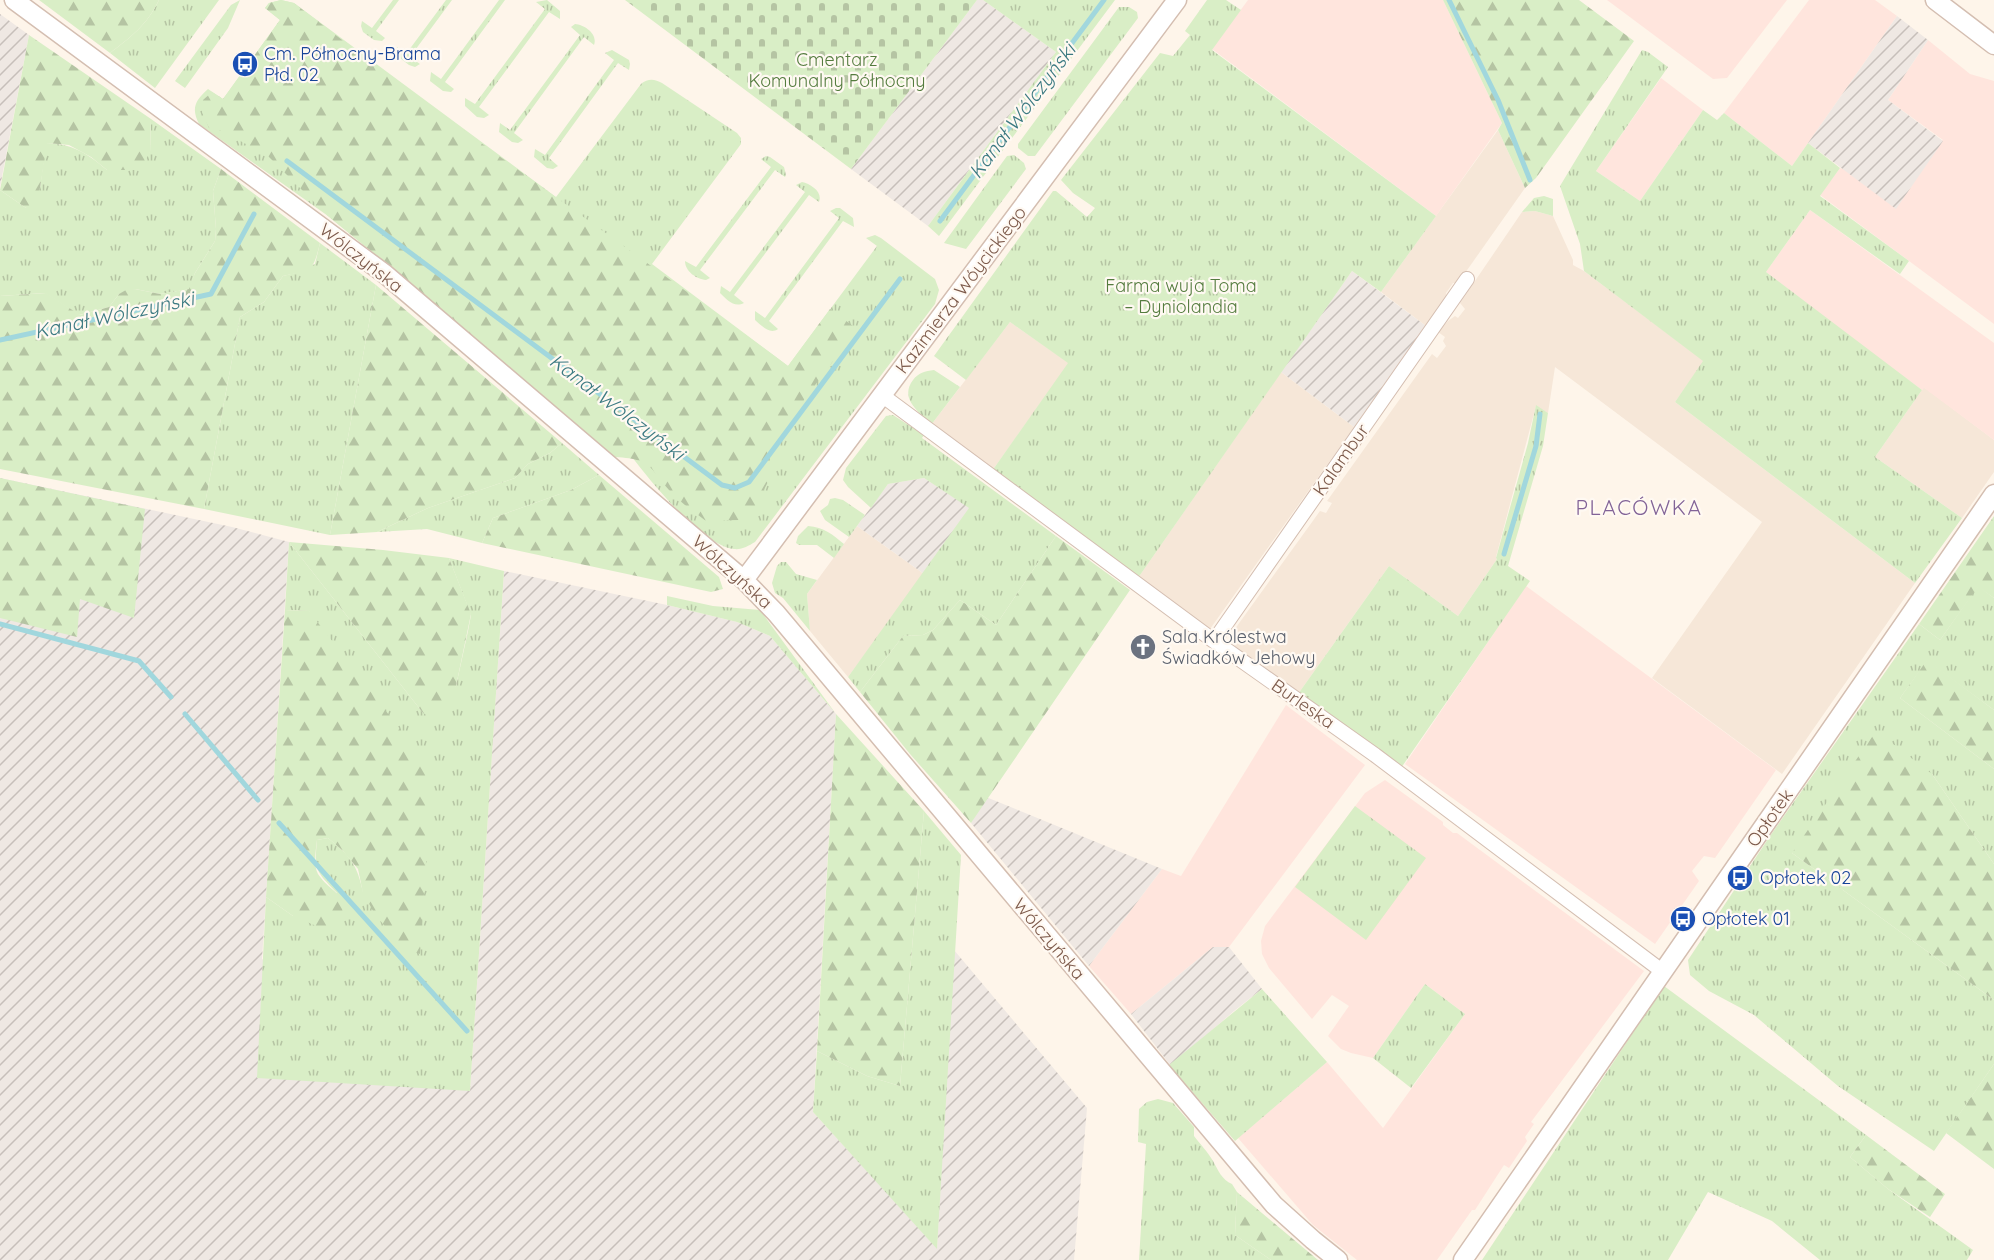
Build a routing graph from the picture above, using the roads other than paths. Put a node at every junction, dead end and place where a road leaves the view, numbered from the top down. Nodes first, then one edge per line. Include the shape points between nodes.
1 (14, 0) edge
2 (1177, 0) edge
3 (1935, 0) edge
4 (1994, 45) edge
5 (1467, 279) dead end
6 (883, 396) junction
7 (1994, 494) edge
8 (744, 580) junction
9 (1214, 641) junction
10 (1662, 971) junction
11 (1338, 1260) edge
12 (1463, 1260) edge

1 - 8 street, Wólczyńska via 385,274
2 - 6 street, Kazimierza Wóycickiego
3 - 4 street
5 - 9 street, Kalambur
6 - 8 street, Kazimierza Wóycickiego
6 - 9 street, Burleska
7 - 10 street, Opłotek
8 - 11 street, Wólczyńska via 782,619 1274,1205
9 - 10 street, Burleska via 1375,755
10 - 12 street, Opłotek

